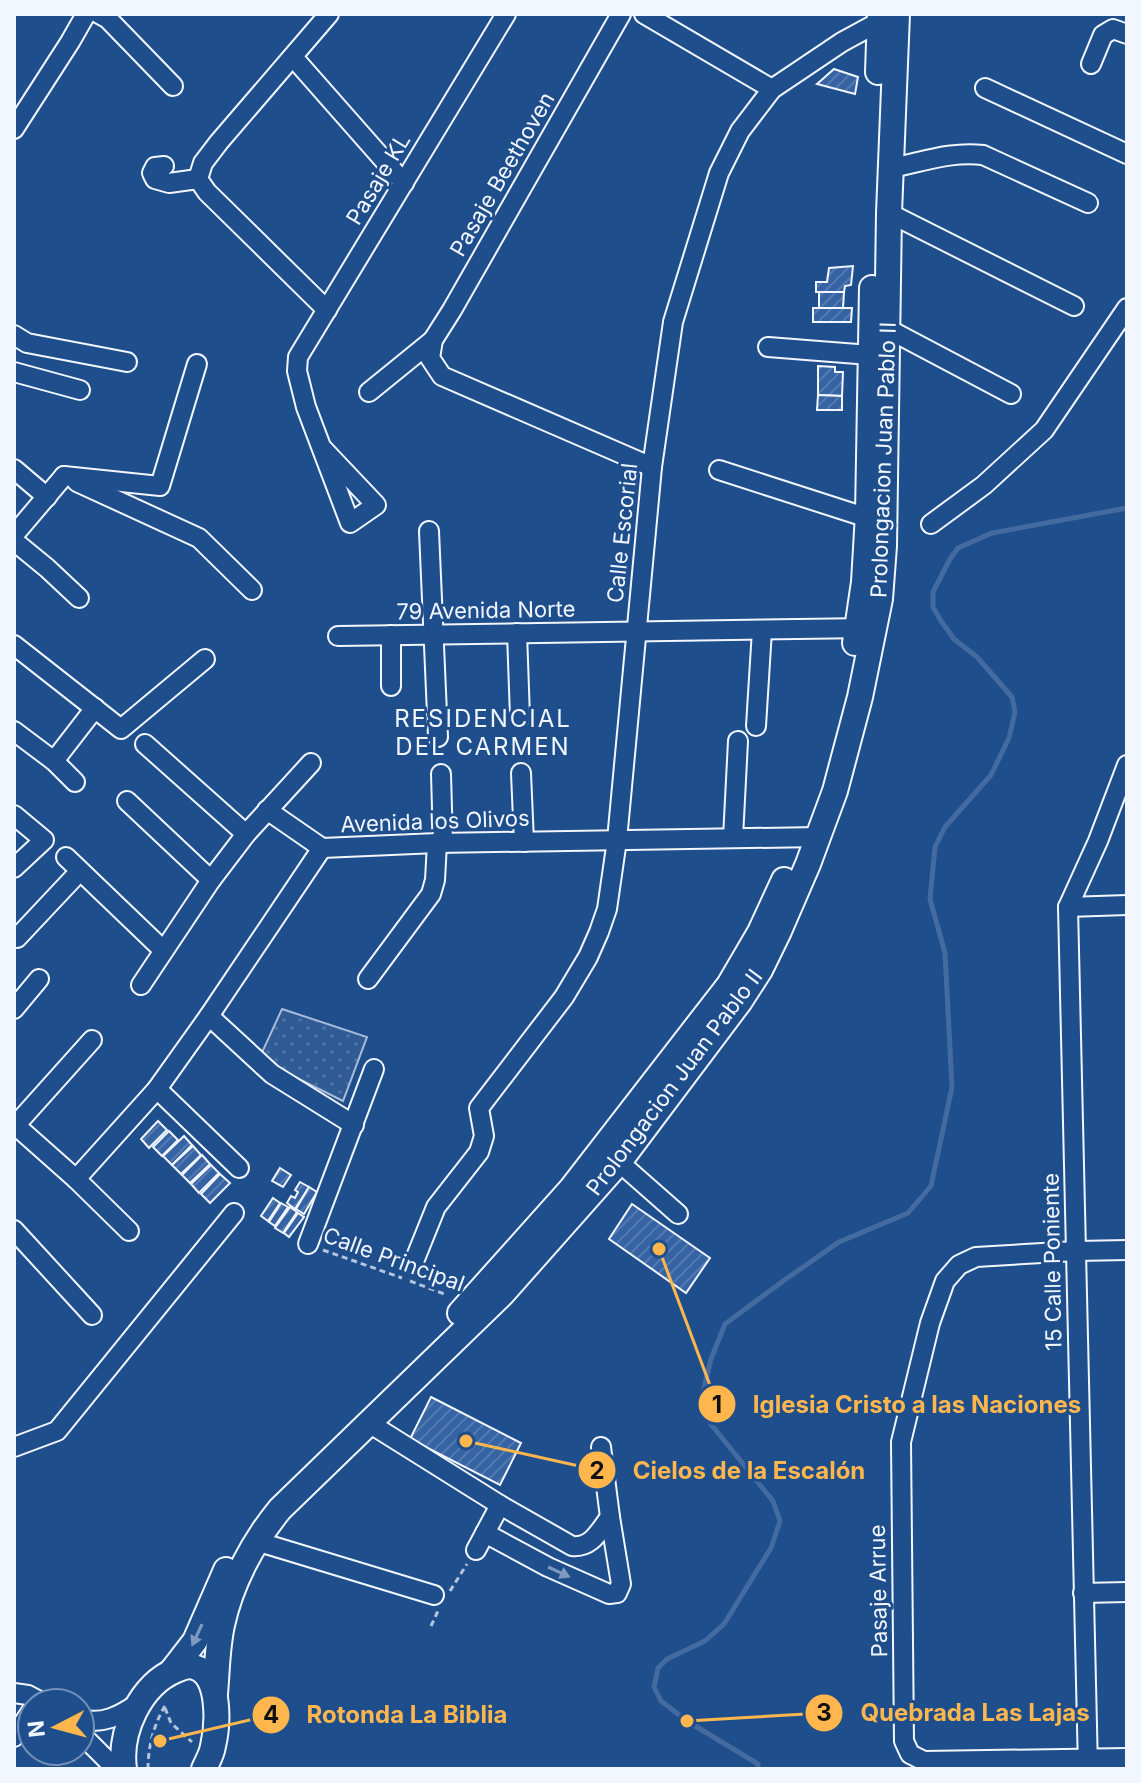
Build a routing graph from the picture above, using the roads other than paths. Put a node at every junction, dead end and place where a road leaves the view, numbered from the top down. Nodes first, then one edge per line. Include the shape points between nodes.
1 (86, 14) edge
2 (99, 14) edge
3 (329, 14) edge
4 (506, 14) edge
5 (621, 14) edge
6 (644, 14) edge
7 (887, 16) edge
8 (1127, 34) edge
9 (293, 57) junction
10 (1091, 64) dead end
11 (173, 86) dead end
12 (985, 88) dead end
13 (772, 89) junction
14 (14, 129) edge
15 (1127, 154) edge
16 (164, 166) dead end
17 (891, 168) junction
18 (198, 179) junction
19 (404, 183) junction
20 (1088, 203) dead end
21 (889, 213) junction
22 (1074, 306) dead end
23 (1127, 308) edge
24 (327, 310) junction
25 (888, 329) junction
26 (14, 335) edge
27 (768, 347) dead end
28 (432, 349) junction
29 (870, 355) junction
30 (127, 362) dead end
31 (197, 364) dead end
32 (14, 372) edge
33 (80, 390) dead end
34 (369, 392) dead end
35 (1011, 394) dead end
36 (323, 449) dead end
37 (652, 467) junction
38 (14, 469) edge
39 (719, 470) dead end
40 (64, 476) junction
41 (47, 497) junction
42 (22, 512) edge
43 (868, 518) junction
44 (931, 524) dead end
45 (429, 531) dead end
46 (14, 535) edge
47 (14, 541) edge
48 (252, 590) dead end
49 (79, 598) dead end
50 (866, 628) junction
51 (762, 630) junction
52 (637, 631) junction
53 (517, 633) junction
54 (434, 634) junction
55 (391, 635) junction
56 (338, 636) dead end
57 (14, 645) edge
58 (205, 659) dead end
59 (391, 686) dead end
60 (95, 708) junction
61 (520, 717) dead end
62 (756, 726) dead end
63 (14, 731) edge
64 (438, 737) dead end
65 (738, 741) dead end
66 (145, 744) dead end
67 (54, 761) junction
68 (311, 763) dead end
69 (1127, 765) edge
70 (521, 773) dead end
71 (441, 774) dead end
72 (75, 782) dead end
73 (127, 801) dead end
74 (267, 810) junction
75 (14, 815) edge
76 (246, 834) junction
77 (810, 837) junction
78 (733, 838) junction
79 (617, 840) junction
80 (524, 842) junction
81 (440, 843) junction
82 (322, 848) junction
83 (14, 868) edge
84 (211, 880) junction
85 (1127, 905) edge
86 (1068, 907) junction
87 (17, 938) dead end
88 (163, 950) junction
89 (39, 979) dead end
90 (368, 979) dead end
91 (141, 985) dead end
92 (14, 1009) edge
93 (209, 1016) junction
94 (92, 1040) dead end
95 (374, 1069) dead end
96 (157, 1089) junction
97 (354, 1125) junction
98 (15, 1126) edge
99 (619, 1162) junction
100 (239, 1168) dead end
101 (76, 1179) junction
102 (234, 1213) dead end
103 (678, 1214) dead end
104 (14, 1230) edge
105 (129, 1231) dead end
106 (308, 1244) road end
107 (1127, 1250) edge
108 (1076, 1251) junction
109 (413, 1264) dead end
110 (92, 1315) dead end
111 (369, 1423) junction
112 (14, 1447) edge
113 (601, 1447) dead end
114 (500, 1505) junction
115 (610, 1517) junction
116 (485, 1533) junction
117 (256, 1541) junction
118 (476, 1550) road end
119 (1127, 1592) edge
120 (1083, 1593) junction
121 (440, 1599) road end
122 (172, 1683) junction
123 (215, 1694) junction
124 (152, 1704) junction
125 (96, 1722) edge
126 (96, 1749) edge
127 (1127, 1758) edge
128 (1088, 1764) edge
129 (116, 1769) edge
130 (124, 1769) edge
131 (204, 1769) edge

1 - 14 street
2 - 11 street
3 - 9 street
4 - 19 street, Pasaje KL
5 - 28 street, Pasaje Beethoven
6 - 13 street
7 - 13 street, Calle Escorial
7 - 17 main road, Prolongacion Juan Pablo II
7 - 29 main road, Prolongacion Juan Pablo II
8 - 10 street via 1107,31
9 - 18 street via 211,152
9 - 19 street
12 - 15 street
13 - 37 street, Calle Escorial via 740,131 719,173 673,322
16 - 18 street via 155,167 155,179
17 - 20 street via 958,154 983,155
17 - 21 main road, Prolongacion Juan Pablo II
18 - 24 street
19 - 24 street, Pasaje KL
21 - 22 street
21 - 25 main road, Prolongacion Juan Pablo II
23 - 44 street via 1044,430
24 - 36 street, Pasaje KL via 298,357 297,371
25 - 35 street
25 - 50 main road, Prolongacion Juan Pablo II via 884,546 880,599
26 - 30 street via 27,343
27 - 29 street
28 - 34 street, Pasaje Beethoven
28 - 37 street via 442,376
29 - 43 main road, Prolongacion Juan Pablo II
31 - 40 street via 160,486
32 - 33 street
37 - 52 street, Calle Escorial
38 - 41 street
39 - 43 street
40 - 41 street
40 - 48 street via 199,538
41 - 42 street
42 - 46 street
43 - 50 main road, Prolongacion Juan Pablo II
45 - 54 street
47 - 49 street
50 - 51 street, 79 Avenida Norte
50 - 77 main road, Prolongacion Juan Pablo II via 860,697 835,791
51 - 52 street, 79 Avenida Norte
51 - 62 street
52 - 53 street, 79 Avenida Norte
52 - 79 street, Calle Escorial
53 - 54 street, 79 Avenida Norte
53 - 61 street
54 - 55 street, 79 Avenida Norte
54 - 64 street
55 - 56 street, 79 Avenida Norte
55 - 59 street
57 - 60 street
58 - 60 street via 121,729
60 - 67 street
63 - 67 street
65 - 78 street
66 - 76 street
67 - 72 street
68 - 74 street
69 - 86 street, 15 Calle Poniente
70 - 80 street
71 - 81 street
73 - 84 street
74 - 76 street
74 - 82 street
75 - 83 street via 44,840
76 - 84 street
77 - 78 street, Avenida los Olivos
77 - 99 main road, Prolongacion Juan Pablo II via 779,931 760,970
77 -> 122 main road, Prolongacion Juan Pablo II via 729,985 571,1189 470,1304 274,1493 237,1550
78 - 79 street, Avenida los Olivos
79 - 80 street, Avenida los Olivos
79 - 109 street, Calle Escorial via 607,909 588,957 479,1108 484,1136 479,1152 436,1207
80 - 81 street, Avenida los Olivos
81 - 82 street, Avenida los Olivos
81 - 90 street via 431,894
82 - 93 street, Avenida los Olivos
84 - 88 street
85 - 86 street
86 - 108 street, 15 Calle Poniente
87 - 88 street via 73,864
88 - 91 street
89 - 92 street
93 - 96 street, Avenida los Olivos
93 - 97 street via 272,1074
94 - 98 street
95 - 97 street
96 - 100 street
96 - 101 street, Avenida los Olivos
97 - 106 street
98 - 101 street
99 - 103 street
99 - 111 main road, Prolongacion Juan Pablo II via 502,1294
101 - 105 street
102 - 112 street via 57,1431
104 - 110 street
107 - 108 street
108 - 120 street, 15 Calle Poniente
108 - 128 street, Pasaje Arrue via 976,1257 959,1265 945,1281 930,1323 901,1442 904,1741 910,1754 924,1761
111 - 114 street
111 - 117 main road, Prolongacion Juan Pablo II via 280,1509
113 - 115 street
114 - 115 street via 575,1547 590,1543
114 - 116 street
116 -> 115 street via 548,1567 617,1593 621,1584
116 - 118 street
117 - 121 street
117 - 123 main road, Prolongacion Juan Pablo II via 223,1621
119 - 120 street
120 - 128 street, 15 Calle Poniente
122 - 123 main road via 184,1667 195,1667 207,1676
122 - 124 main road, Prolongacion Juan Pablo II via 153,1685
123 - 131 main road, Prolongacion Juan Pablo II via 213,1749
124 - 125 street
124 - 130 main road via 129,1723
126 - 129 street
127 - 128 street

